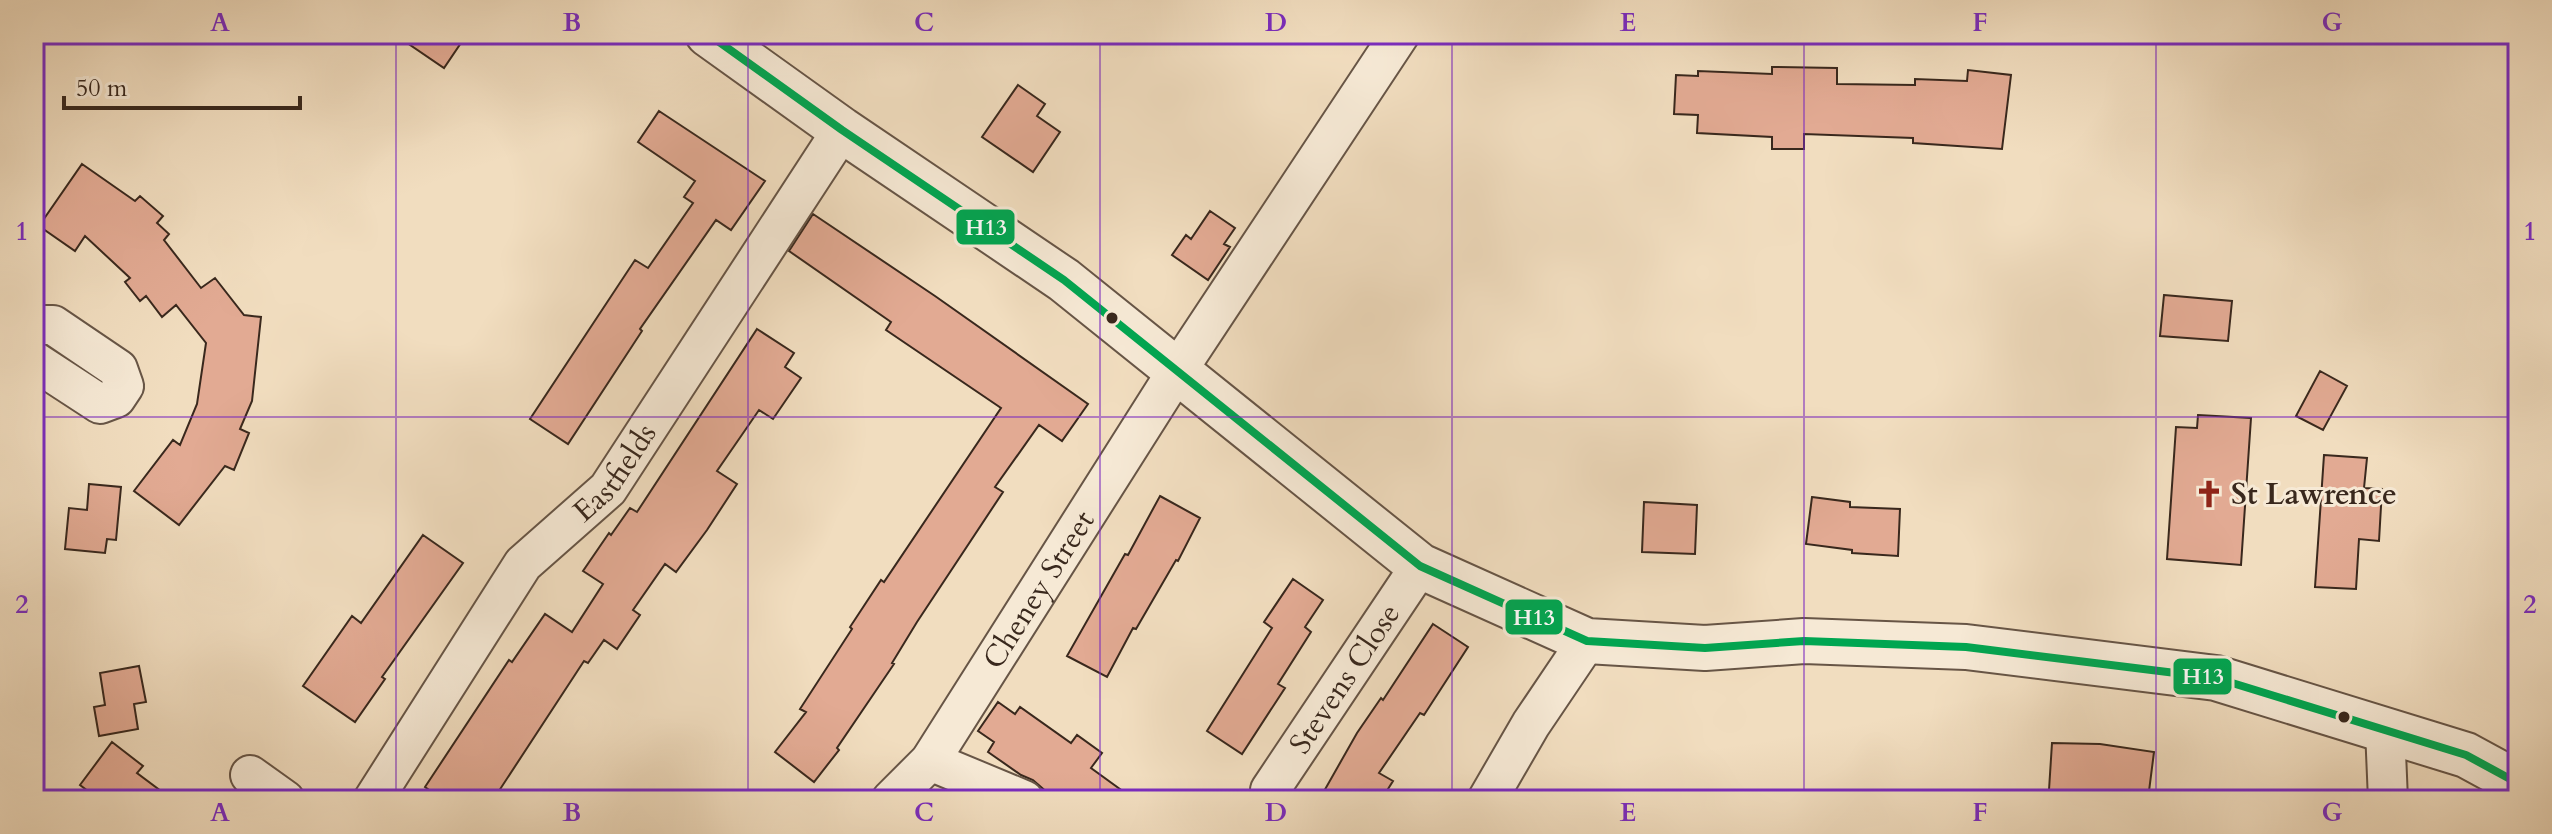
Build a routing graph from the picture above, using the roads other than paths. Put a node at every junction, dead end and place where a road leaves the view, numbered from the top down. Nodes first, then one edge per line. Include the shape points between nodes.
1 (708, 34) edge
2 (1400, 34) edge
3 (842, 130) junction
4 (34, 325) edge
5 (34, 361) edge
6 (1177, 371) junction
7 (1420, 566) junction
8 (1587, 641) junction
9 (2385, 729) junction
10 (930, 761) junction
11 (250, 775) dead end
12 (2516, 781) edge
13 (1270, 790) dead end
14 (285, 800) edge
15 (373, 800) edge
16 (891, 800) edge
17 (1024, 800) edge
18 (1487, 800) edge
19 (2388, 800) edge

1 - 3 street
2 - 6 street, Cheney Street
3 - 6 street via 1064,280
3 - 15 street, Eastfields via 608,489 523,564
4 - 5 street via 53,325 118,369 124,386 116,398 100,404
6 - 7 street
6 - 10 street, Cheney Street
7 - 8 street
7 - 13 street, Stevens Close
8 - 9 street via 1705,648 1804,641 1981,649 2216,678
8 - 18 street
9 - 12 street via 2466,755
9 - 19 street
10 - 16 street, Cheney Street
10 - 17 street
11 - 14 street

